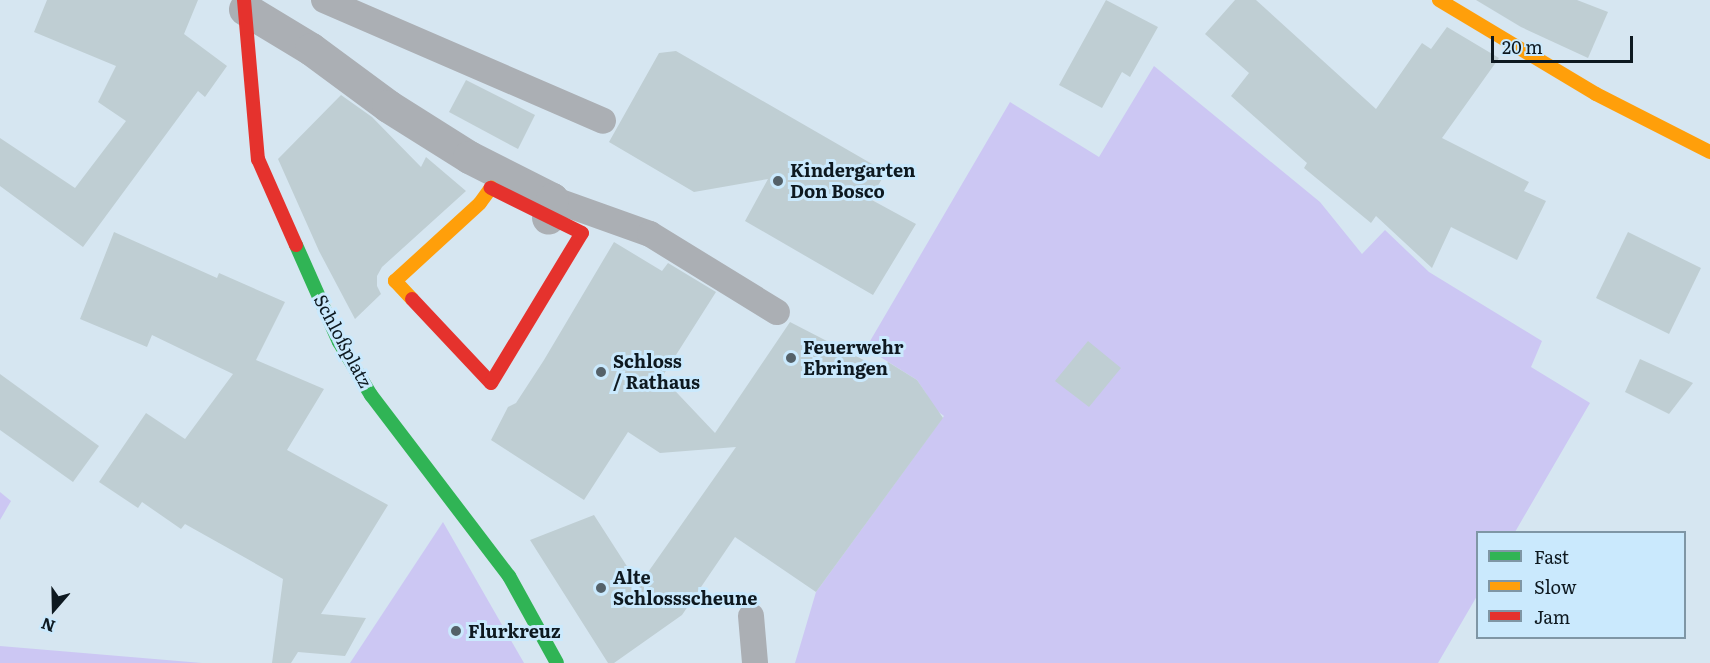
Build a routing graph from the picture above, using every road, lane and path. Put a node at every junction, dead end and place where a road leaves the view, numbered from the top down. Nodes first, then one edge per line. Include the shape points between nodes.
1 (324, 0) edge
2 (1439, 0) edge
3 (244, 4) edge
4 (603, 121) dead end
5 (1710, 152) edge
6 (550, 209) junction
7 (777, 312) dead end
8 (751, 616) dead end
9 (556, 663) edge
10 (755, 663) edge

1 - 4 lane
2 - 5 street via 1596,94
3 - 6 street, Schloßplatz via 388,105
3 - 9 street, Schloßplatz via 258,159 339,342 371,395 509,576
6 - 6 street, Schloßplatz via 582,233 491,383 395,281 480,203 490,188
6 - 7 lane via 650,234
8 - 10 lane

